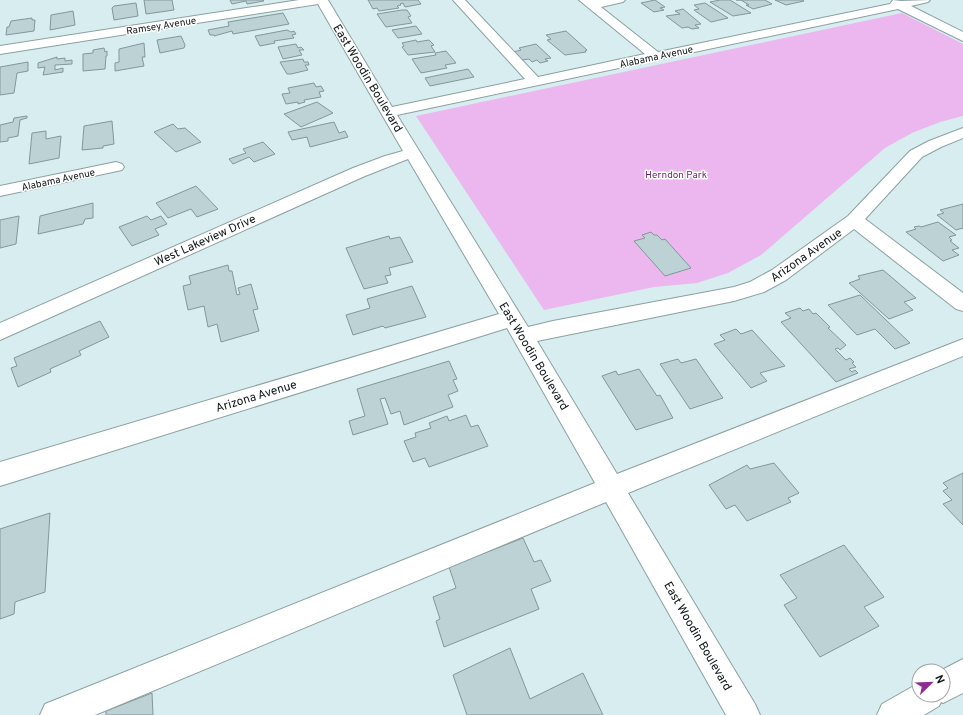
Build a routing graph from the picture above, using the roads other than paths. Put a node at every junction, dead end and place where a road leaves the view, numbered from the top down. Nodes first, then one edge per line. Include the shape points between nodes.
1 (321, 0) edge
2 (459, 0) edge
3 (619, 0) edge
4 (924, 0) edge
5 (588, 2) edge
6 (894, 2) edge
7 (963, 37) edge
8 (0, 50) edge
9 (656, 56) junction
10 (534, 81) junction
11 (388, 112) junction
12 (963, 133) edge
13 (412, 153) junction
14 (116, 167) dead end
15 (0, 192) edge
16 (854, 220) junction
17 (963, 304) edge
18 (517, 328) junction
19 (0, 332) edge
20 (963, 347) edge
21 (0, 474) edge
22 (611, 488) junction
23 (963, 675) edge
24 (951, 682) edge
25 (914, 703) edge
26 (56, 715) edge
27 (744, 715) edge
28 (893, 715) edge

1 - 8 street, Ramsey Avenue
1 - 11 street, East Woodin Boulevard
2 - 10 street
3 - 5 street
4 - 6 street, Alabama Avenue
5 - 9 street
6 - 7 street
6 - 9 street, Alabama Avenue
9 - 10 street, Alabama Avenue
10 - 11 street, Alabama Avenue
11 - 13 street, East Woodin Boulevard
12 - 16 street, Arizona Avenue via 916,154
13 - 18 street, East Woodin Boulevard
13 - 19 street, West Lakeview Drive via 359,172
14 - 15 street, Alabama Avenue
16 - 17 street
16 - 18 street, Arizona Avenue via 779,275 757,287 734,294 553,329
18 - 21 street, Arizona Avenue
18 - 22 street, East Woodin Boulevard
20 - 22 street
22 - 26 street
22 - 27 street, East Woodin Boulevard
23 - 24 street
25 - 28 street

